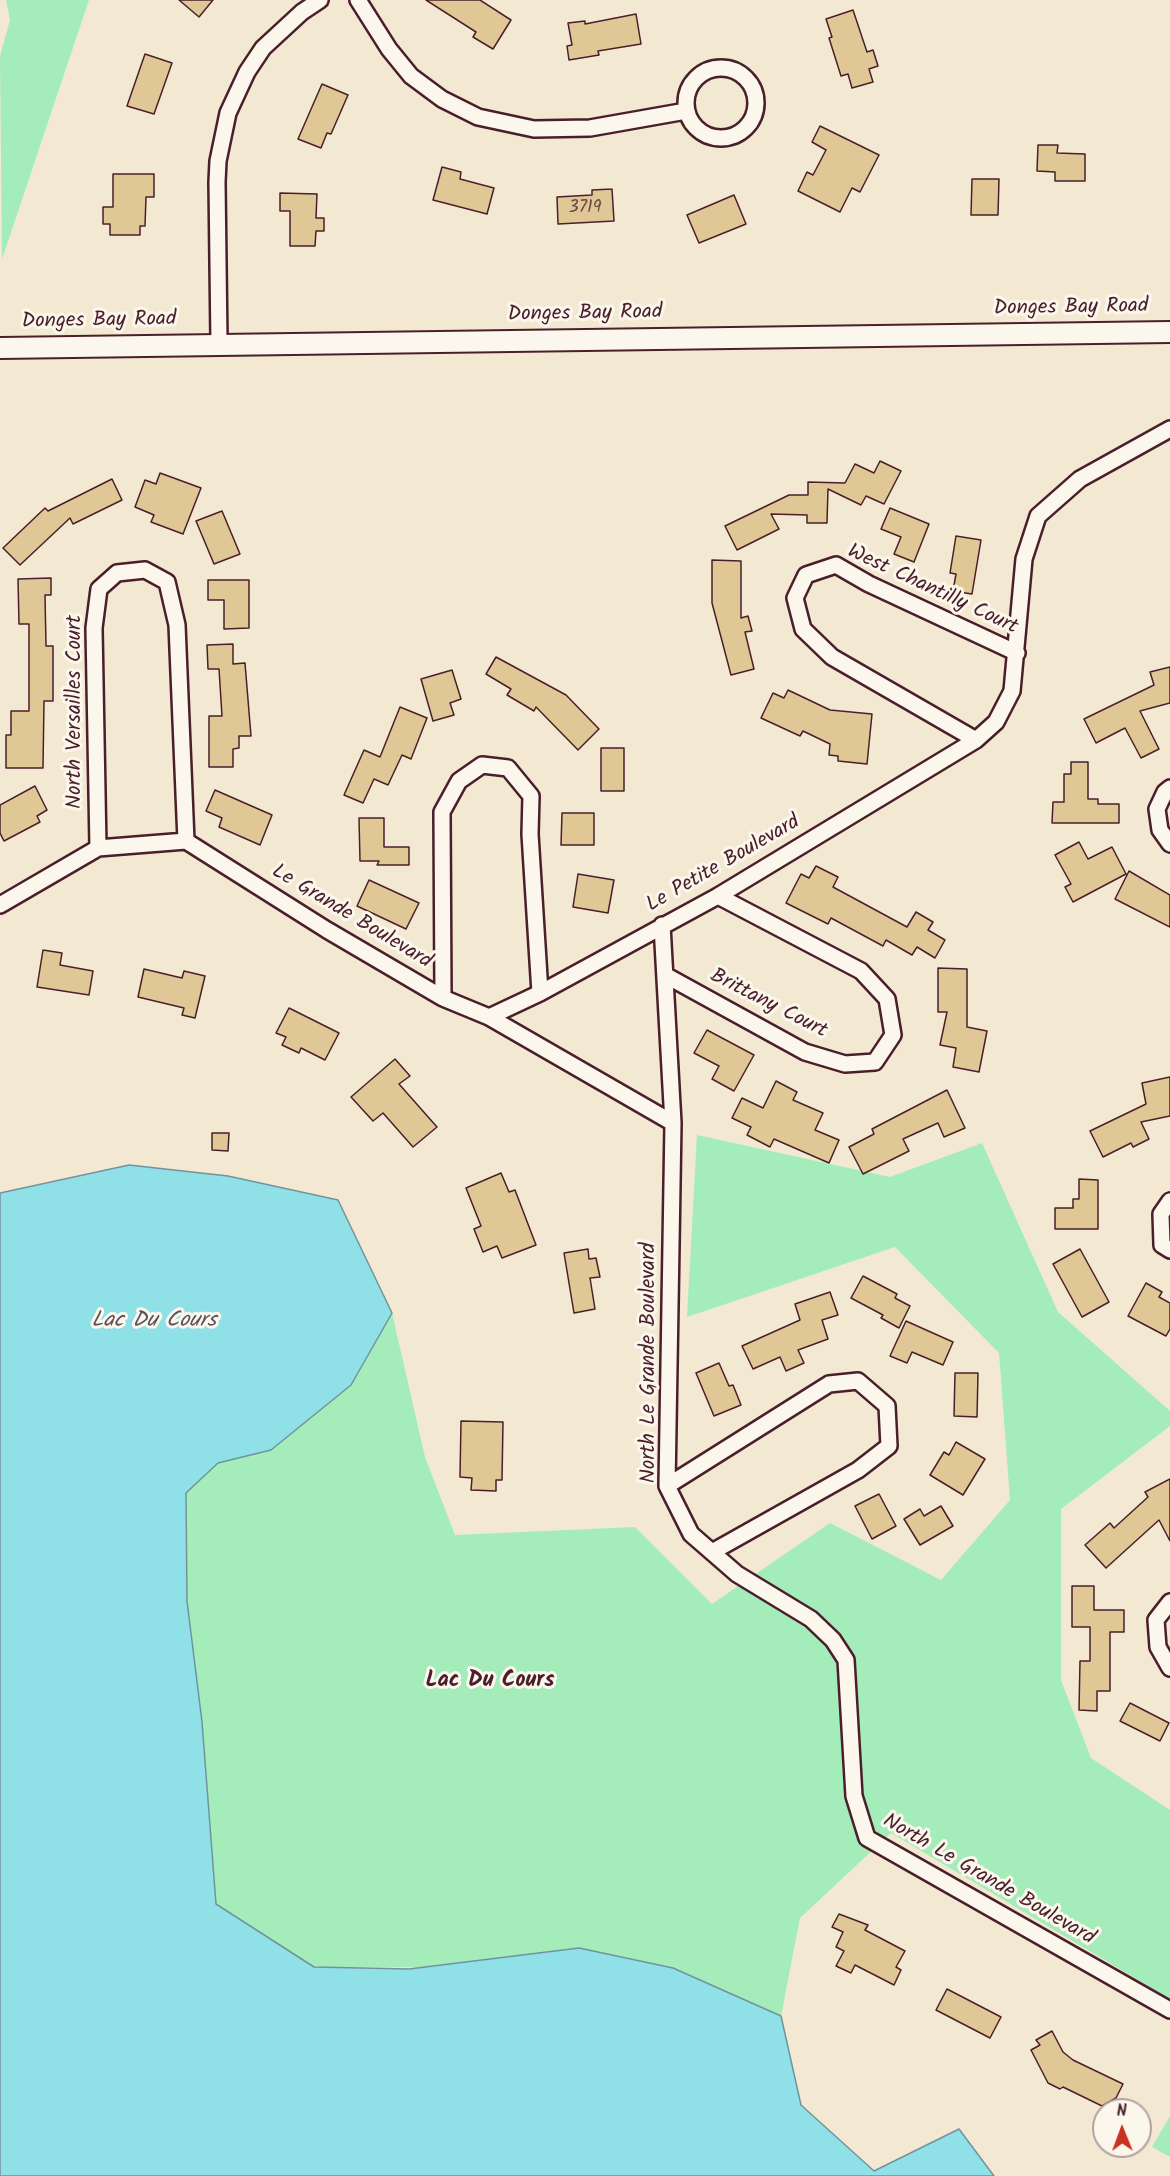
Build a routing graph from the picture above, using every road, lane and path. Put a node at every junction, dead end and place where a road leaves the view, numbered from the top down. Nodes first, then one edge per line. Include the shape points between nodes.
1 (320, 0) edge
2 (358, 0) edge
3 (686, 111) junction
4 (1170, 332) edge
5 (219, 344) junction
6 (0, 348) edge
7 (1170, 429) edge
8 (1017, 653) junction
9 (975, 740) junction
10 (1170, 788) edge
11 (186, 841) junction
12 (1170, 844) edge
13 (98, 848) junction
14 (718, 896) junction
15 (0, 904) edge
16 (662, 925) junction
17 (665, 975) junction
18 (540, 993) junction
19 (443, 998) junction
20 (489, 1017) junction
21 (673, 1123) junction
22 (1170, 1202) edge
23 (1170, 1250) edge
24 (667, 1486) junction
25 (712, 1552) junction
26 (1170, 1602) edge
27 (1170, 1668) edge
28 (1170, 2010) edge

1 - 5 street via 263,48 228,113 217,182
2 - 3 street via 411,76 442,99 478,117 534,129 590,128
3 - 3 street via 698,130 708,136 730,137 740,132 754,115 755,92 740,73 717,67 705,70 688,87
4 - 5 street, Donges Bay Road
5 - 6 street, Donges Bay Road
7 - 8 street, Le Petite Boulevard via 1080,479 1038,516 1024,559
8 - 9 street, Le Petite Boulevard via 1012,691 996,722
8 - 9 street, West Chantilly Court via 869,585 836,565 806,575 795,598 803,628 832,657
9 - 14 street, Le Petite Boulevard
10 - 12 street via 1157,809 1160,830
11 - 13 street
11 - 13 street, North Versailles Court via 177,625 167,582 145,570 117,573 99,589 94,628
11 - 19 street, Le Grande Boulevard
13 - 15 street
14 - 16 street, Le Petite Boulevard
14 - 17 street, Brittany Court via 861,971 887,999 893,1035 875,1062 845,1064 805,1052
16 - 17 street, North Le Grande Boulevard
16 - 18 street, Le Petite Boulevard
17 - 21 street, North Le Grande Boulevard
18 - 19 street via 531,796 508,768 482,765 459,781 442,812
18 - 20 street, Le Petite Boulevard
19 - 20 street, Le Grande Boulevard
20 - 21 street, Le Grande Boulevard
21 - 24 street, North Le Grande Boulevard
22 - 23 street via 1161,1214 1162,1245
24 - 25 street, North Le Grande Boulevard via 691,1534
24 - 25 street via 829,1384 858,1381 887,1406 889,1446 858,1470
25 - 28 street, North Le Grande Boulevard via 737,1574 811,1619 833,1640 846,1660 854,1796 867,1838
26 - 27 street via 1156,1620 1158,1647

